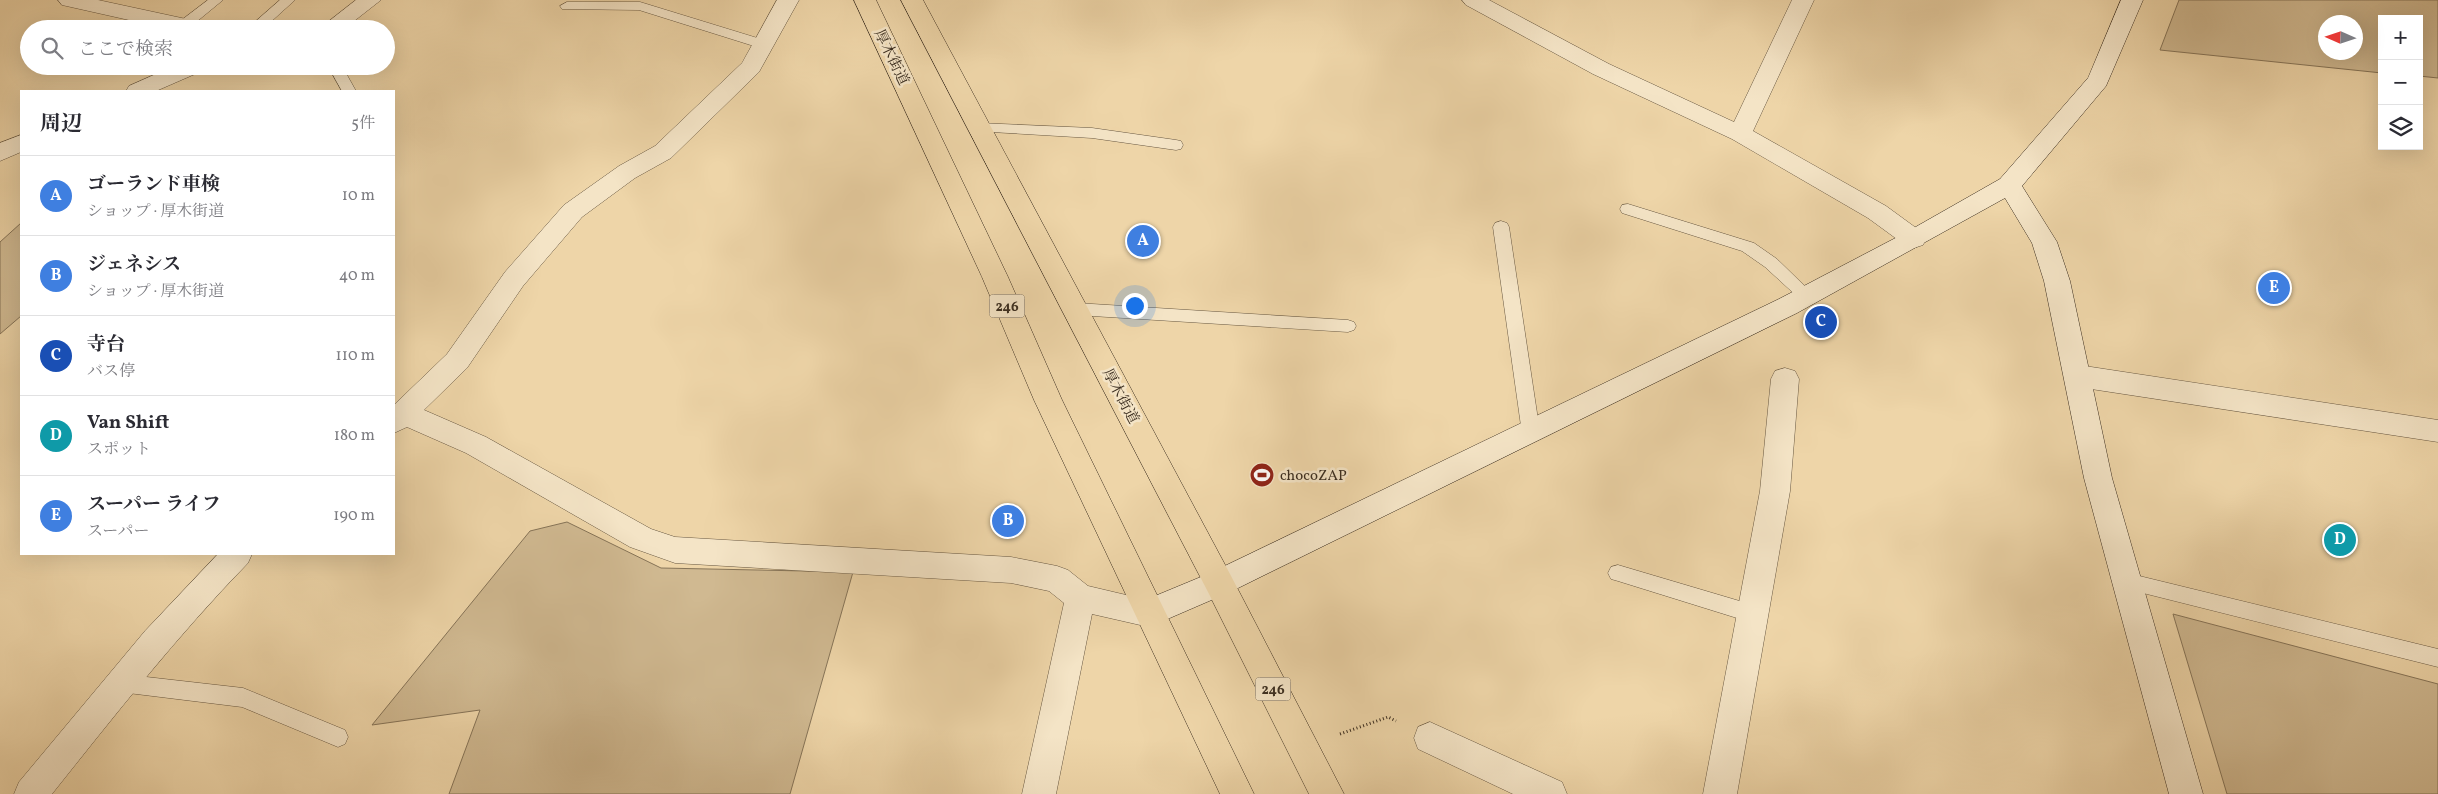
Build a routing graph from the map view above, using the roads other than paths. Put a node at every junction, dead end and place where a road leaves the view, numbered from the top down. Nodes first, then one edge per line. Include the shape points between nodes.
1 (69, 0) edge
2 (216, 0) edge
3 (288, 0) edge
4 (370, 0) edge
5 (788, 0) edge
6 (864, 0) edge
7 (912, 0) edge
8 (1473, 0) edge
9 (1803, 0) edge
10 (2132, 0) edge
11 (567, 6) dead end
12 (160, 20) edge
13 (198, 20) edge
14 (265, 20) edge
15 (342, 20) edge
16 (762, 44) junction
17 (173, 75) edge
18 (340, 75) edge
19 (139, 90) edge
20 (348, 90) edge
21 (979, 128) junction
22 (1740, 134) junction
23 (20, 144) edge
24 (1176, 145) dead end
25 (0, 154) edge
26 (2009, 185) junction
27 (1628, 209) dead end
28 (1501, 227) dead end
29 (1914, 239) junction
30 (1807, 296) junction
31 (1076, 309) junction
32 (1348, 326) dead end
33 (2078, 376) junction
34 (1785, 379) dead end
35 (398, 417) edge
36 (2438, 431) edge
37 (1531, 433) junction
38 (236, 555) edge
39 (1618, 572) dead end
40 (2127, 581) junction
41 (1219, 583) junction
42 (1080, 598) junction
43 (1149, 613) junction
44 (1753, 614) junction
45 (2438, 658) edge
46 (120, 683) junction
47 (338, 737) dead end
48 (1430, 738) road end
49 (31, 794) edge
50 (1038, 794) edge
51 (1237, 794) edge
52 (1327, 794) edge
53 (1550, 794) edge
54 (1720, 794) edge
55 (2186, 794) edge

1 - 12 street
2 - 13 lane
3 - 14 lane
4 - 15 street
5 - 16 street
6 - 43 highway, 厚木街道 / 246
7 - 21 highway, 厚木街道 / 246
8 - 22 street via 1601,69
9 - 22 street
10 - 26 street via 2098,81
11 - 16 lane via 640,6
16 - 35 street via 751,67 663,152 627,172 573,211 514,279 457,361
17 - 19 street
18 - 20 lane
21 - 24 lane via 1092,133
21 - 31 highway, 厚木街道 / 246
22 - 29 street via 1877,212
23 - 25 street
26 - 29 street
26 - 33 street via 2044,242 2057,281
27 - 30 lane via 1748,247
28 - 37 lane
29 - 30 street
30 - 37 street
31 - 32 lane
31 - 41 highway, 厚木街道 / 246
33 - 36 street
33 - 40 street via 2098,478
34 - 44 street via 1775,491
35 - 42 street via 476,445 641,538 675,550 1011,570 1057,579
37 - 41 street
38 - 46 street
39 - 44 lane
40 - 45 lane
40 - 55 street
41 - 43 street
41 - 52 highway, 厚木街道 / 246
42 - 43 street
42 - 50 street
43 - 51 highway, 厚木街道 / 246
44 - 54 street
46 - 47 lane via 243,698
46 - 49 street
48 - 53 street

